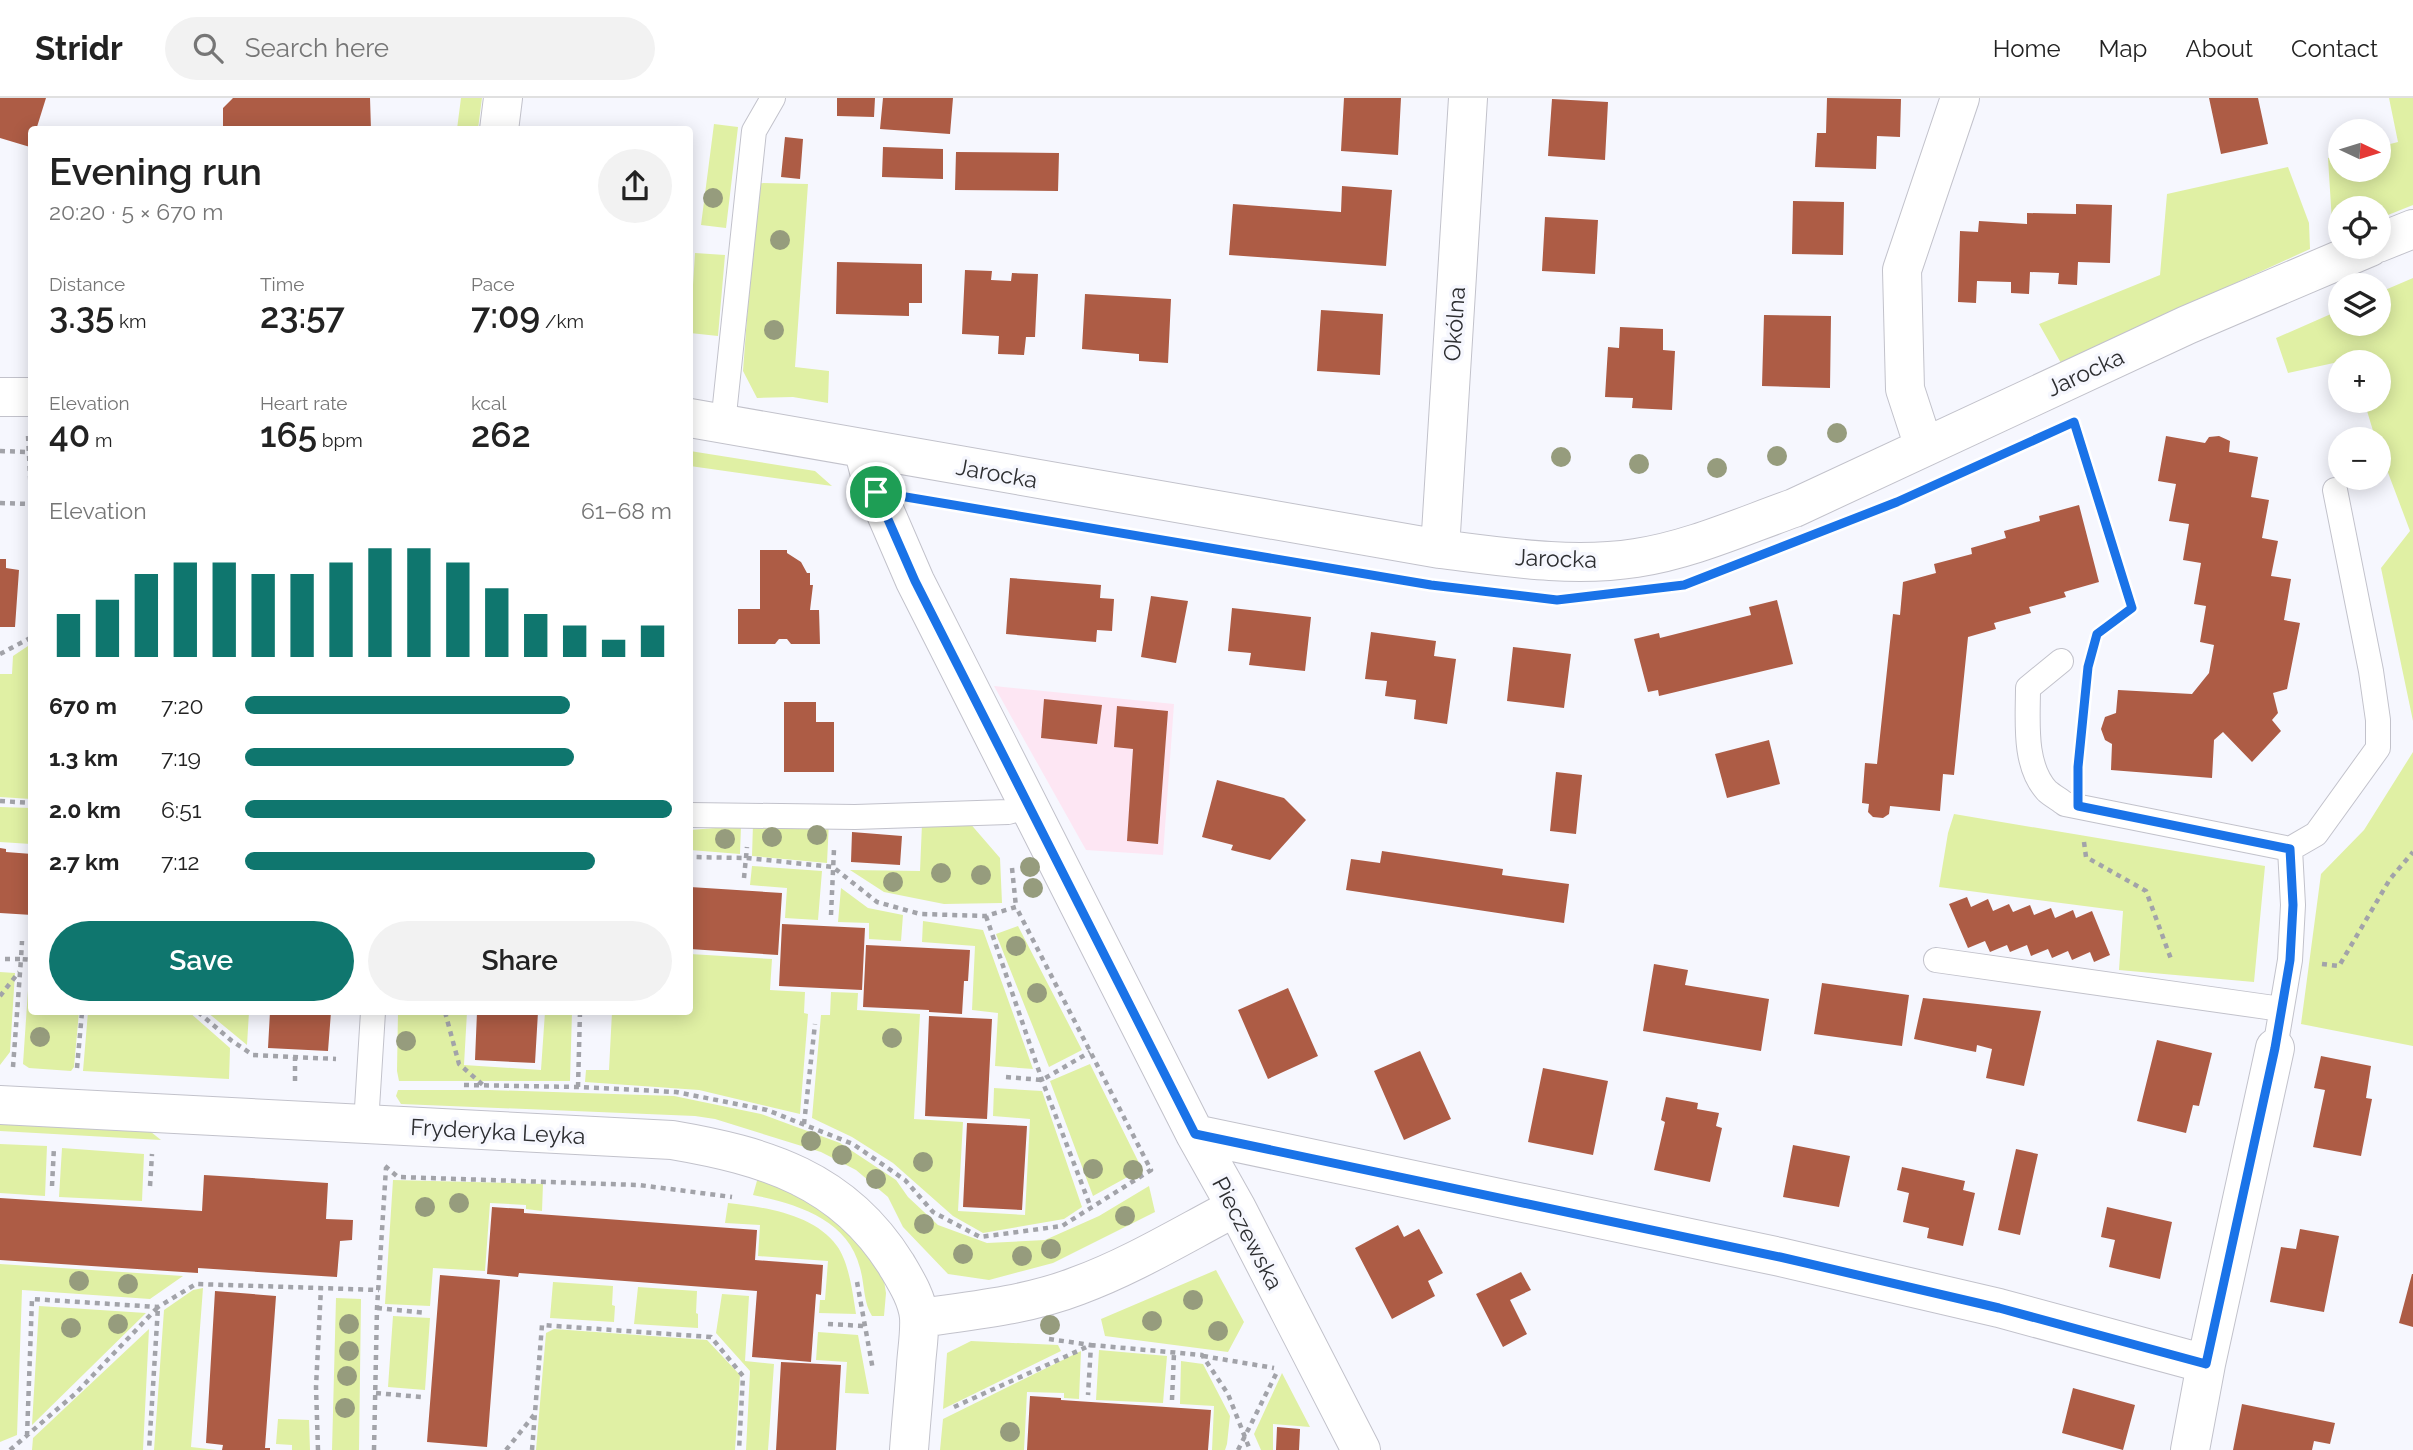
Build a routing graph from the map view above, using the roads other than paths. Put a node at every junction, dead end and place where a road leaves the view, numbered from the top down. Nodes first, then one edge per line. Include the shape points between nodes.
1 (503, 98) edge
2 (773, 98) edge
3 (1468, 98) edge
4 (1960, 98) edge
5 (500, 126) edge
6 (2413, 229) edge
7 (2391, 238) edge
8 (2343, 259) edge
9 (0, 397) edge
10 (28, 397) edge
11 (706, 421) edge
12 (1924, 447) junction
13 (863, 448) junction
14 (2335, 490) dead end
15 (1440, 549) junction
16 (2061, 661) dead end
17 (1028, 807) junction
18 (693, 815) edge
19 (2290, 849) junction
20 (1936, 960) dead end
21 (2281, 1009) junction
22 (373, 1015) edge
23 (2275, 1048) joint
24 (6, 1089) edge
25 (366, 1124) junction
26 (1195, 1134) junction
27 (1236, 1208) junction
28 (919, 1318) junction
29 (2206, 1364) junction
30 (909, 1450) edge
31 (1361, 1450) edge
32 (2190, 1450) edge

1 - 5 street
2 - 11 lane via 754,131
3 - 15 street, Okólna
4 - 12 street via 1902,270 1905,389
6 - 7 street
8 - 12 street, Jarocka via 2187,325
9 - 10 street
11 - 13 street, Jarocka
12 - 15 street, Jarocka via 1794,508 1636,558 1543,562
13 - 15 street, Jarocka
13 - 17 street, Pieczewska via 871,479 915,581
14 - 19 lane via 2371,671 2378,748 2316,834
16 - 19 lane via 2028,688 2033,767 2046,790 2066,804
17 - 18 lane via 1008,812 855,817
17 - 26 street, Pieczewska
19 - 21 lane via 2290,960
20 - 21 lane
21 - 23 lane
22 - 25 lane
23 - 29 street
24 - 25 street, Fryderyka Leyka
25 - 28 street, Fryderyka Leyka via 672,1140 727,1149 778,1166 810,1180 849,1208 887,1249 916,1300
26 - 27 street, Pieczewska
26 - 29 street via 1780,1257 1999,1308
27 - 28 street via 1076,1287 997,1307
27 - 31 street, Pieczewska
28 - 30 street, Fryderyka Leyka
29 - 32 street

